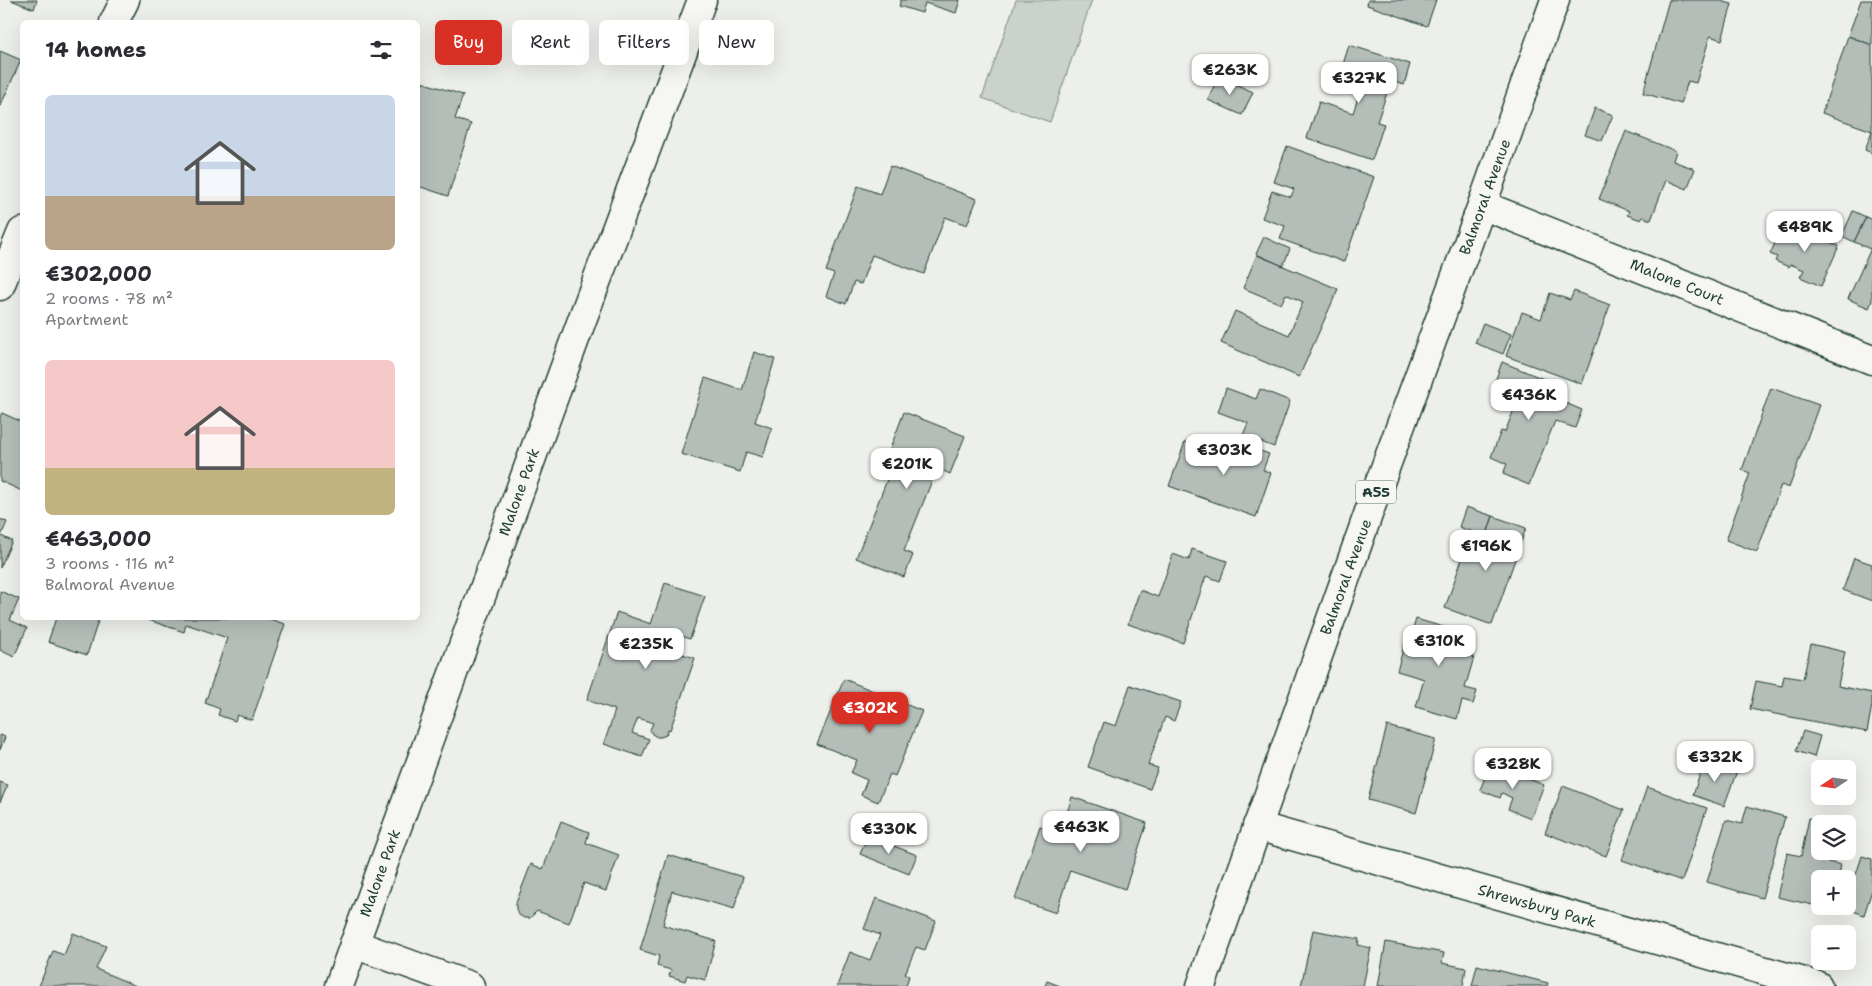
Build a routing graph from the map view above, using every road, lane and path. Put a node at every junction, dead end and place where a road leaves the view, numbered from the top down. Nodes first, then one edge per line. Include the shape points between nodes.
1 (124, 0) edge
2 (702, 0) edge
3 (1555, 0) edge
4 (115, 20) edge
5 (1482, 205) junction
6 (20, 237) edge
7 (0, 286) edge
8 (1872, 360) edge
9 (1257, 826) junction
10 (354, 944) junction
11 (339, 986) edge
12 (470, 986) edge
13 (1201, 986) edge
14 (1818, 986) edge

1 - 4 main road
2 - 10 main road, Malone Park
3 - 5 main road, Balmoral Avenue / A55
5 - 8 main road, Malone Court
5 - 9 main road, Balmoral Avenue / A55
6 - 7 main road
9 - 13 main road, Balmoral Avenue / A55
9 - 14 main road, Shrewsbury Park
10 - 11 main road, Malone Park
10 - 12 main road

